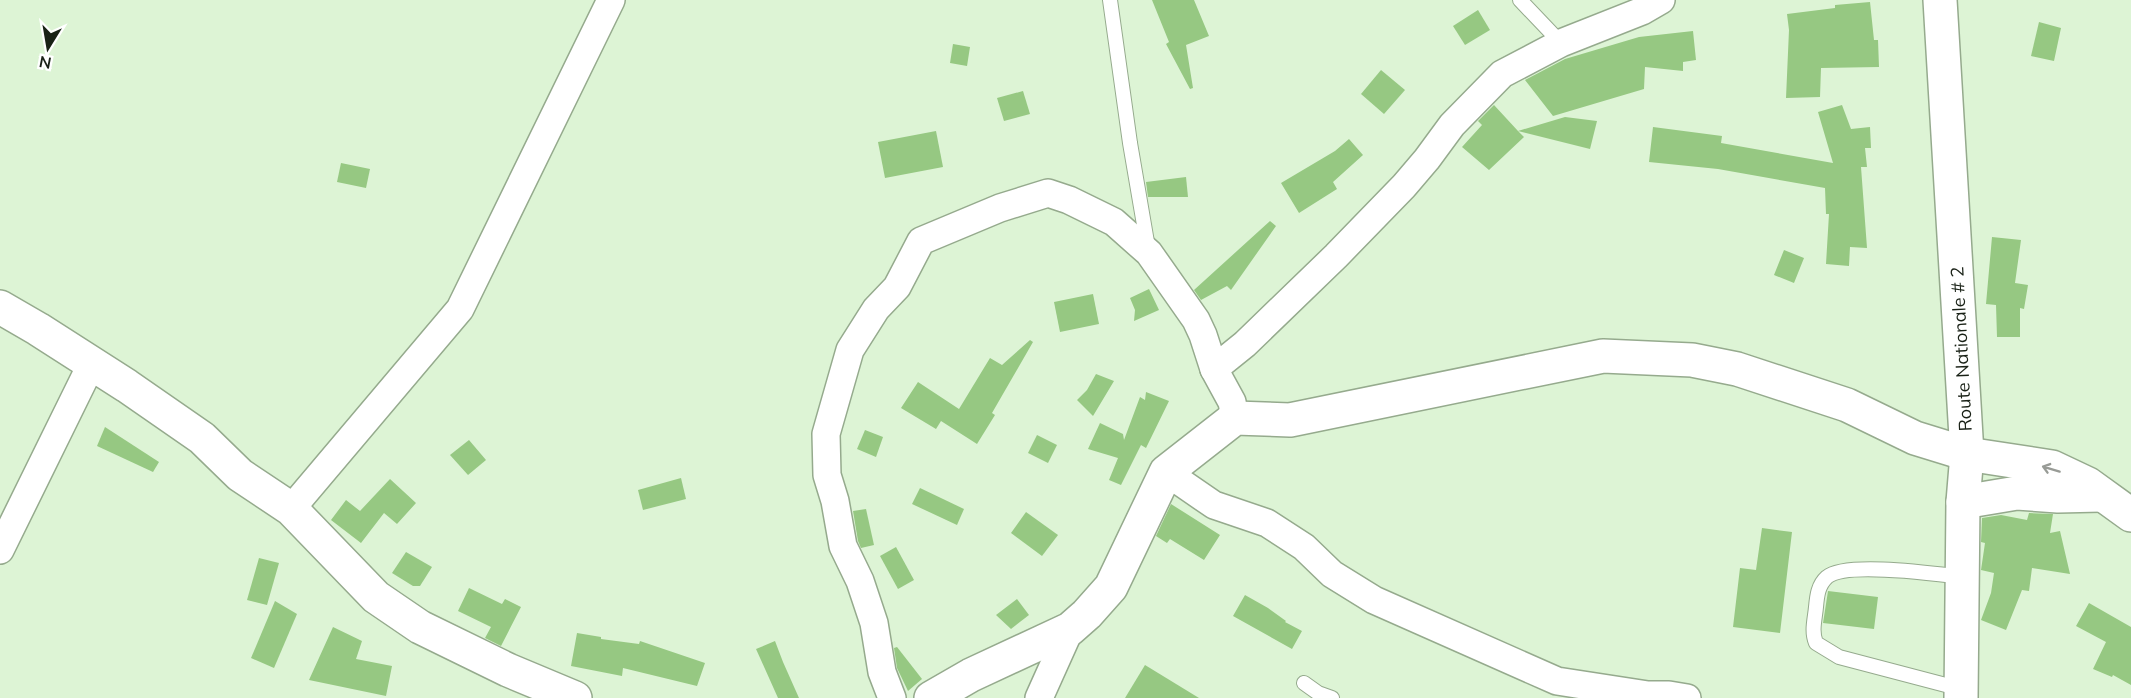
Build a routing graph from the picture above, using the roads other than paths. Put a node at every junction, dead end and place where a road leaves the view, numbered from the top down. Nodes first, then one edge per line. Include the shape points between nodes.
1 (611, 0) edge
2 (1110, 0) edge
3 (1520, 0) edge
4 (1661, 0) edge
5 (1940, 0) edge
6 (1561, 43) junction
7 (1149, 253) junction
8 (0, 307) edge
9 (92, 363) junction
10 (1214, 369) junction
11 (1235, 418) junction
12 (1967, 454) junction
13 (1166, 472) junction
14 (2103, 495) junction
15 (1963, 502) junction
16 (291, 509) junction
17 (2131, 514) edge
18 (0, 550) edge
19 (1963, 577) junction
20 (1070, 629) junction
21 (1304, 683) dead end
22 (1961, 694) edge
23 (575, 698) edge
24 (892, 698) edge
25 (931, 698) edge
26 (1039, 698) edge
27 (1332, 698) edge
28 (1687, 698) edge

1 - 16 street via 460,309
2 - 7 lane
3 - 6 lane
4 - 6 street
5 - 12 street, Route Nationale # 2
6 - 10 street via 1502,74 1452,125 1404,186 1336,256
7 - 10 street via 1196,320
7 - 24 street via 1113,222 1048,193 921,241 897,288 876,309 850,351 826,434 828,476 843,546 860,580 874,623 882,672
8 - 9 street
9 - 16 street via 202,438 240,475
9 - 18 street
10 - 11 street via 1232,402
11 - 12 street via 1290,420 1603,356 1652,358 1692,360 1778,381 1847,405 1915,438
11 - 13 street
14 -> 12 street via 2052,467
12 - 15 street, Route Nationale # 2
13 - 20 street via 1111,587
13 - 28 street via 1214,505 1267,522 1304,547 1341,580 1374,600 1557,681
14 - 15 street via 2017,493
14 - 17 street
15 - 19 street, Route Nationale # 2
16 - 23 street via 376,597 420,627
19 - 22 street, Route Nationale # 2
19 - 22 lane via 1888,568 1828,576 1819,586 1813,633 1816,643 1839,657
20 - 25 street
20 - 26 street
21 - 27 lane

